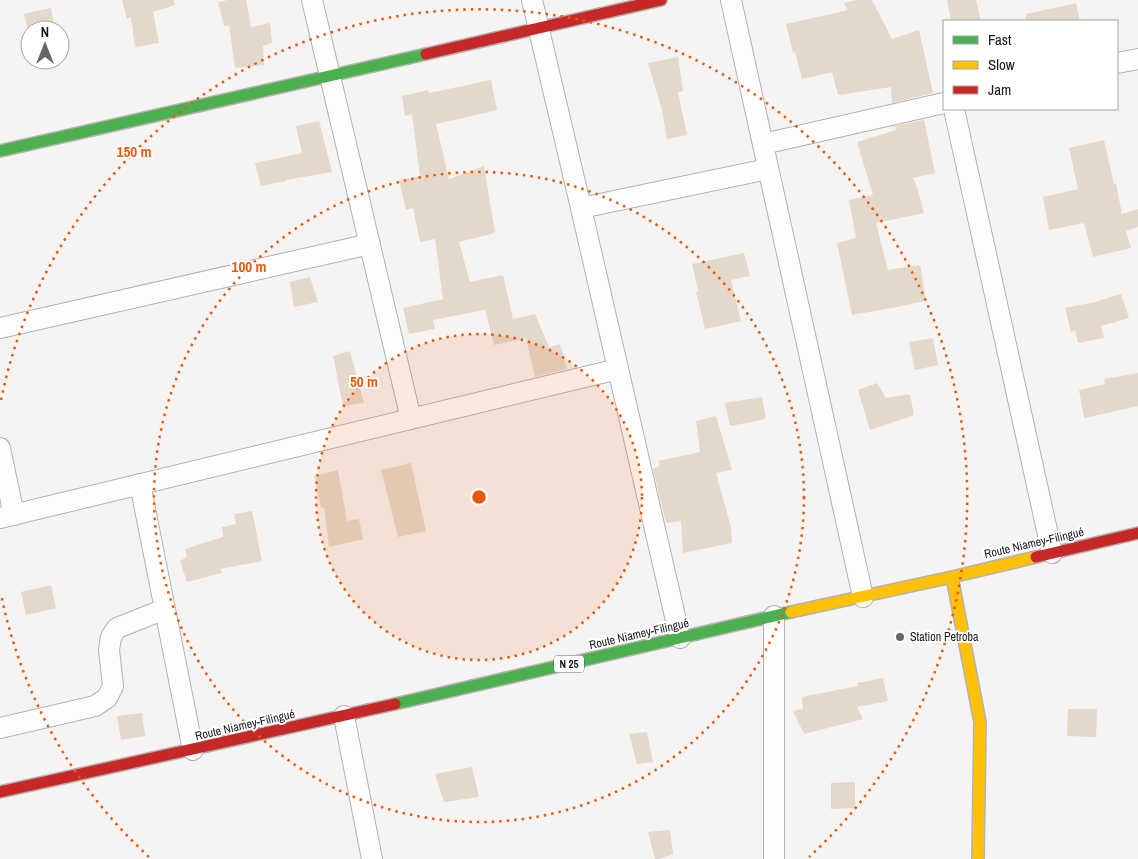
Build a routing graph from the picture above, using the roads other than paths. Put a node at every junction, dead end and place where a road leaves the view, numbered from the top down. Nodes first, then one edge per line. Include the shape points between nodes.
1 (312, 0) edge
2 (532, 0) edge
3 (661, 0) edge
4 (731, 0) edge
5 (539, 28) junction
6 (1138, 59) edge
7 (1118, 63) edge
8 (330, 75) junction
9 (943, 103) edge
10 (954, 110) edge
11 (763, 144) junction
12 (0, 151) edge
13 (768, 168) junction
14 (582, 208) junction
15 (370, 244) junction
16 (0, 328) edge
17 (618, 369) junction
18 (411, 419) junction
19 (0, 448) edge
20 (140, 484) junction
21 (7, 516) edge
22 (1138, 533) edge
23 (1052, 553) junction
24 (952, 577) junction
25 (864, 597) junction
26 (165, 608) junction
27 (774, 616) junction
28 (680, 638) junction
29 (344, 716) junction
30 (0, 728) edge
31 (193, 750) junction
32 (0, 792) edge
33 (372, 859) edge
34 (774, 859) edge
35 (978, 859) edge

1 - 8 street
2 - 5 street
3 - 5 main road
4 - 11 street
5 - 8 main road
5 - 14 street
6 - 7 street
8 - 12 main road
8 - 15 street
9 - 11 street
10 - 23 street
11 - 13 street
13 - 14 street
13 - 25 street
14 - 17 street
15 - 16 street
15 - 18 street
17 - 18 street
17 - 28 street
18 - 20 street
19 - 21 street
20 - 21 street
20 - 26 street
22 - 23 main road, Route Niamey-Filingué / N 25
23 - 24 main road, Route Niamey-Filingué / N 25
24 - 25 main road, Route Niamey-Filingué / N 25
24 - 35 main road via 980,722
25 - 27 main road, Route Niamey-Filingué / N 25
26 - 30 street via 117,628 111,637 109,650 113,686 107,698 95,706
26 - 31 street
27 - 28 main road, Route Niamey-Filingué / N 25
27 - 34 street
28 - 29 main road, Route Niamey-Filingué / N 25
29 - 31 main road, Route Niamey-Filingué / N 25
29 - 33 street
31 - 32 main road, Route Niamey-Filingué / N 25

